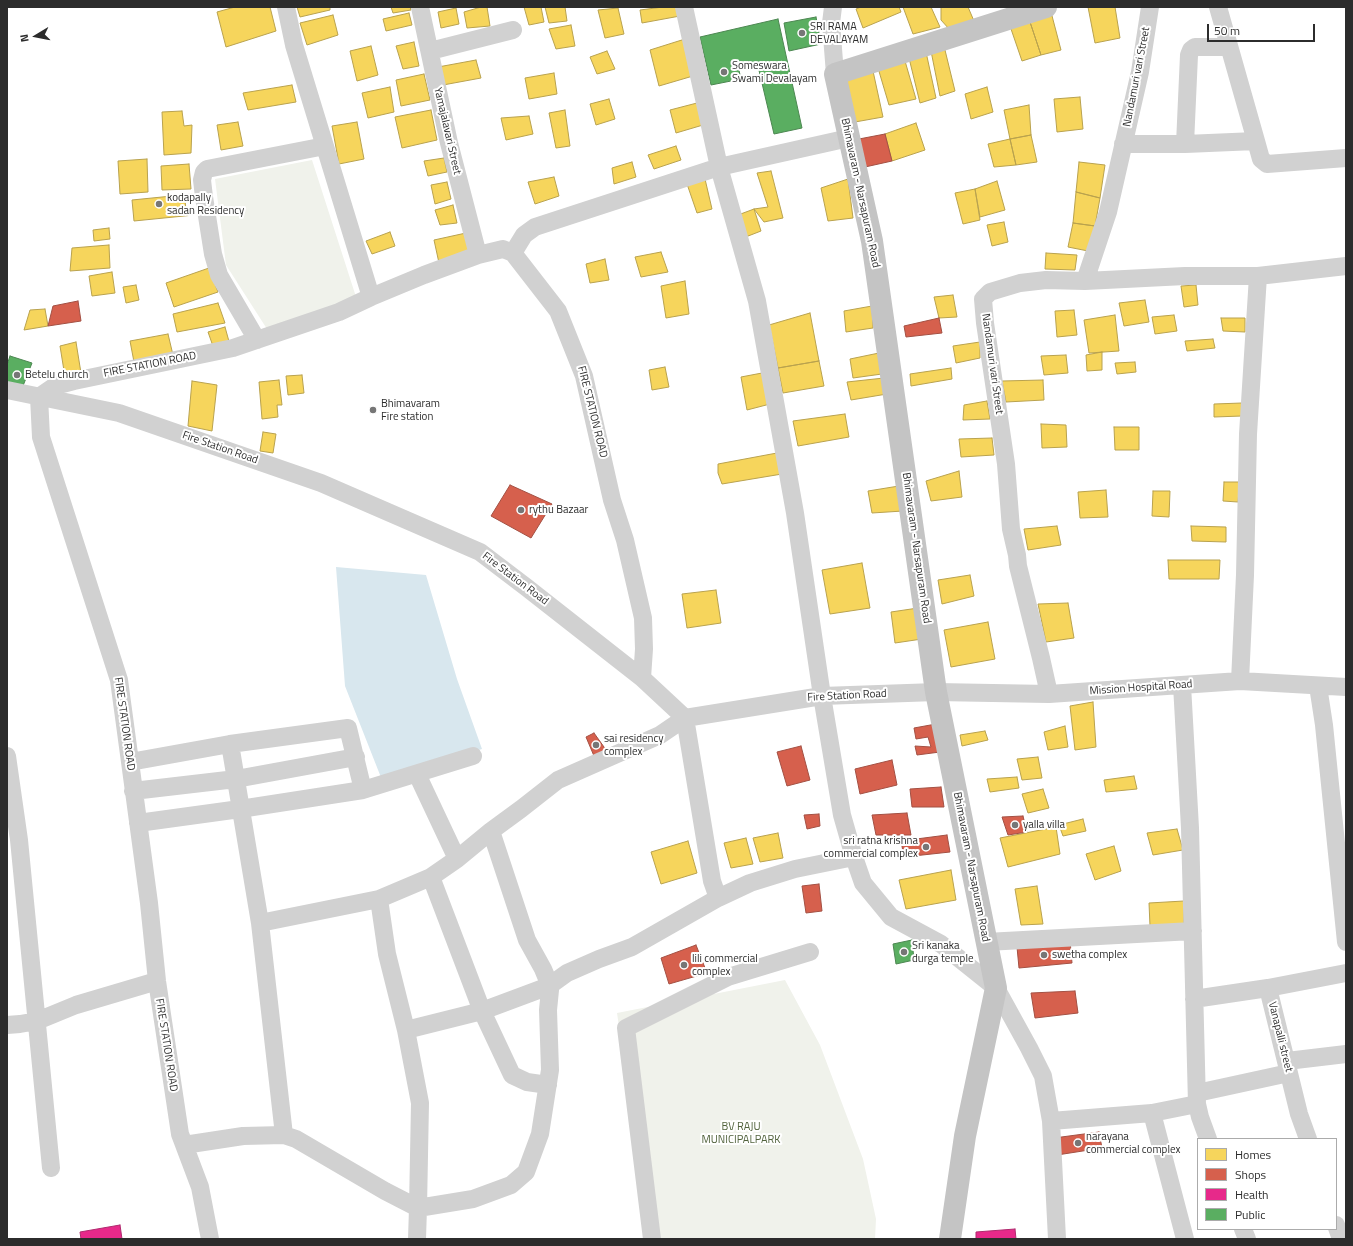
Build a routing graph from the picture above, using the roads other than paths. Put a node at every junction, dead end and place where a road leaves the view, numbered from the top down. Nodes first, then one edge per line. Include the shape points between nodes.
1 (286, 7) edge
2 (420, 7) edge
3 (684, 7) edge
4 (833, 7) edge
5 (1046, 7) edge
6 (1150, 7) edge
7 (1218, 7) edge
8 (513, 30) dead end
9 (1228, 47) junction
10 (430, 51) junction
11 (835, 74) junction
12 (849, 138) junction
13 (1256, 141) junction
14 (1123, 144) junction
15 (1185, 144) junction
16 (325, 146) junction
17 (1346, 158) edge
18 (719, 167) junction
19 (513, 253) junction
20 (478, 255) junction
21 (1346, 266) edge
22 (1258, 276) junction
23 (1085, 281) junction
24 (371, 297) junction
25 (257, 340) junction
26 (7, 390) edge
27 (39, 396) junction
28 (642, 678) junction
29 (1240, 681) junction
30 (1182, 686) junction
31 (1318, 686) junction
32 (1346, 687) edge
33 (936, 692) junction
34 (1049, 694) junction
35 (822, 696) junction
36 (686, 718) junction
37 (230, 744) junction
38 (7, 756) edge
39 (473, 756) dead end
40 (356, 757) junction
41 (130, 762) junction
42 (417, 774) junction
43 (236, 778) junction
44 (363, 790) junction
45 (133, 792) junction
46 (240, 809) junction
47 (138, 823) junction
48 (491, 831) junction
49 (854, 857) junction
50 (458, 859) junction
51 (431, 877) junction
52 (718, 898) junction
53 (379, 899) junction
54 (260, 923) junction
55 (1192, 931) junction
56 (986, 942) junction
57 (1346, 942) edge
58 (810, 952) dead end
59 (1346, 973) edge
60 (157, 981) junction
61 (549, 986) junction
62 (996, 988) junction
63 (1268, 988) junction
64 (1194, 999) junction
65 (482, 1011) junction
66 (37, 1021) junction
67 (7, 1025) edge
68 (406, 1030) junction
69 (1346, 1054) edge
70 (1288, 1067) junction
71 (548, 1085) junction
72 (1197, 1098) junction
73 (1152, 1113) junction
74 (1051, 1121) junction
75 (284, 1134) junction
76 (1208, 1138) edge
77 (1308, 1138) edge
78 (184, 1145) junction
79 (51, 1168) dead end
80 (418, 1208) junction
81 (1337, 1228) edge
82 (210, 1239) edge
83 (417, 1239) edge
84 (652, 1239) edge
85 (950, 1239) edge
86 (1057, 1239) edge
87 (1185, 1239) edge
88 (1341, 1239) edge

1 - 16 street via 294,45
2 - 10 street, Yamajalavari Street
3 - 18 street
4 - 11 street via 831,23
5 - 11 main road
6 - 14 street, Nandamuri vari Street via 1140,72
7 - 9 street
8 - 10 street
9 - 13 street
9 - 15 street via 1196,47 1191,50
10 - 20 street, Yamajalavari Street via 448,143
11 - 12 main road, Bhimavaram - Narsapuram Road
12 - 18 street
12 - 33 main road, Bhimavaram - Narsapuram Road via 872,241
13 - 15 street
13 - 17 street via 1261,159 1268,164
14 - 15 street
14 - 23 street, Nandamuri vari Street via 1108,212
16 - 24 street
16 - 25 street via 207,169 204,172 204,197 219,275
18 - 19 street via 535,227 524,235
18 - 35 street via 757,301 795,513
19 - 20 street, FIRE STATION ROAD via 502,249
19 - 28 street, FIRE STATION ROAD via 558,311 584,376 642,618
20 - 24 street, FIRE STATION ROAD
21 - 22 street
22 - 23 street via 1185,276
22 - 29 street via 1248,434
23 - 34 street, Nandamuri vari Street via 1046,280 1020,283 990,292 983,299 1018,566
24 - 25 street, FIRE STATION ROAD via 339,312
25 - 27 street, FIRE STATION ROAD via 233,348 74,381 55,386
26 - 27 street, Fire Station Road
27 - 28 street, Fire Station Road via 119,413 321,483 480,552
27 - 41 street, FIRE STATION ROAD via 41,437 119,680
28 - 36 street, Fire Station Road
29 - 30 street, Mission Hospital Road
29 - 31 street, Mission Hospital Road
30 - 34 street, Mission Hospital Road
30 - 55 street
31 - 32 street, Mission Hospital Road
31 - 57 street
33 - 34 street, Mission Hospital Road
33 - 35 street, Fire Station Road
33 - 56 main road, Bhimavaram - Narsapuram Road
35 - 36 street, Fire Station Road
35 - 49 street via 842,815
36 - 48 street via 660,735 558,780
36 - 52 street via 712,881
37 - 40 street via 348,728
37 - 41 street
37 - 43 street
38 - 66 street via 19,840
39 - 42 street
40 - 43 street
40 - 44 street
41 - 45 street, FIRE STATION ROAD
42 - 44 street
42 - 50 street
43 - 45 street
43 - 46 street
44 - 46 street
45 - 47 street, FIRE STATION ROAD
46 - 47 street
46 - 54 street
47 - 60 street, FIRE STATION ROAD
48 - 50 street
48 - 61 street via 528,940
49 - 52 street via 795,868 750,883
49 - 62 street via 863,883 891,917 941,944
50 - 51 street
51 - 53 street
51 - 65 street
52 - 61 street via 632,947 599,958 567,973
53 - 54 street
53 - 68 street via 387,954
54 - 75 street
55 - 56 street
55 - 64 street
56 - 62 main road, Bhimavaram - Narsapuram Road
58 - 84 street via 728,977 626,1028
59 - 63 street, Vanapalli street
60 - 66 street via 76,1005
60 - 78 street, FIRE STATION ROAD via 180,1134
61 - 65 street
61 - 71 street
62 - 74 street via 1043,1076
62 - 85 main road, Bhimavaram - Narsapuram Road via 965,1136
63 - 64 street
63 - 70 street, Vanapalli street
64 - 72 street
65 - 68 street
65 - 71 street via 512,1076 527,1082
66 - 67 street
66 - 79 street
68 - 80 street via 420,1103
69 - 70 street
70 - 72 street
70 - 77 street, Vanapalli street
71 - 80 street via 540,1134 526,1172 511,1185 473,1199
72 - 73 street
72 - 76 street
73 - 74 street
73 - 87 street
74 - 86 street
75 - 78 street via 243,1136
75 - 80 street
78 - 82 street, FIRE STATION ROAD via 200,1187
80 - 83 street
81 - 88 street

